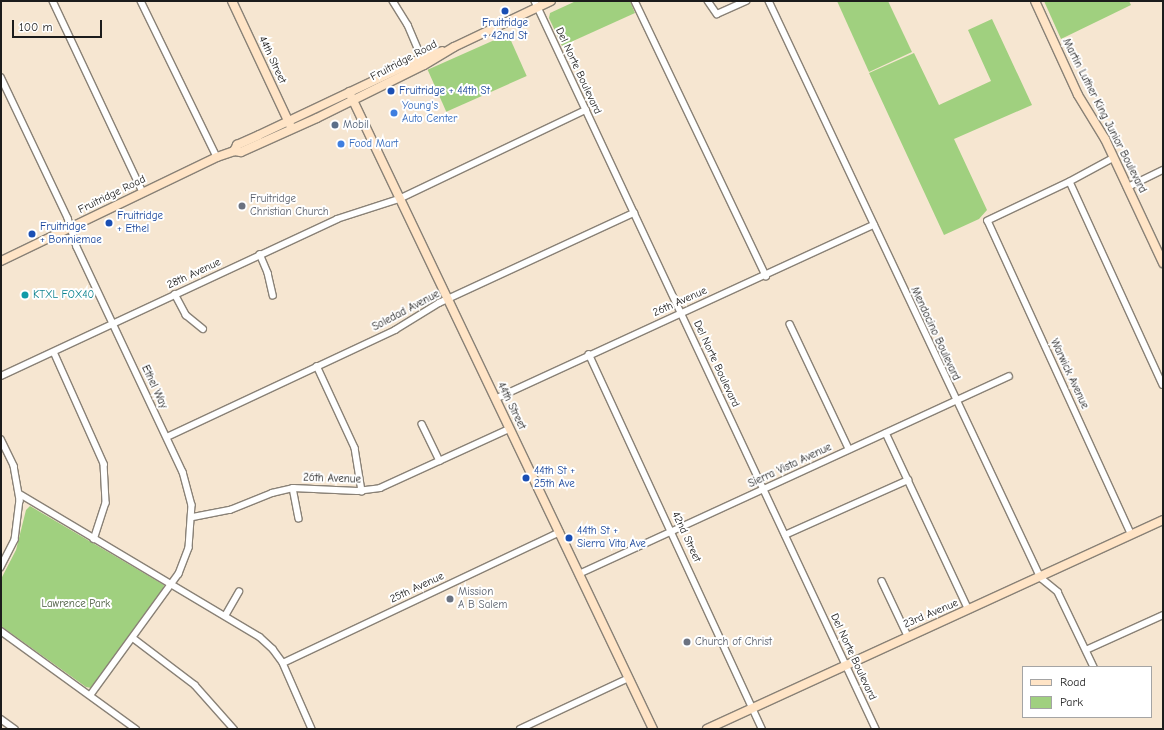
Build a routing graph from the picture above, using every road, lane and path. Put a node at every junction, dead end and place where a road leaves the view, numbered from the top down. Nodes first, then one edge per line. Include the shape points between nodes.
1 (54, 1) edge
2 (141, 1) edge
3 (232, 1) edge
4 (393, 1) edge
5 (551, 1) edge
6 (635, 1) edge
7 (708, 1) edge
8 (746, 1) edge
9 (769, 1) edge
10 (1034, 1) edge
11 (536, 4) edge
12 (454, 47) junction
13 (422, 58) junction
14 (1, 78) edge
15 (351, 96) junction
16 (586, 110) junction
17 (288, 121) junction
18 (292, 129) junction
19 (234, 151) junction
20 (217, 157) junction
21 (1114, 158) junction
22 (1163, 170) edge
23 (1070, 182) junction
24 (1128, 187) junction
25 (143, 192) junction
26 (399, 199) junction
27 (634, 213) junction
28 (874, 225) junction
29 (71, 228) junction
30 (260, 254) junction
31 (1, 261) edge
32 (1163, 263) edge
33 (766, 276) junction
34 (175, 294) junction
35 (273, 295) dead end
36 (447, 300) junction
37 (681, 312) junction
38 (114, 324) junction
39 (790, 324) dead end
40 (203, 330) dead end
41 (54, 352) junction
42 (589, 354) junction
43 (317, 366) junction
44 (1, 376) edge
45 (1009, 376) dead end
46 (1163, 385) edge
47 (495, 399) junction
48 (955, 401) junction
49 (422, 424) dead end
50 (509, 429) junction
51 (886, 433) junction
52 (167, 437) junction
53 (1, 439) edge
54 (849, 450) junction
55 (440, 461) junction
56 (908, 480) junction
57 (293, 488) junction
58 (763, 489) junction
59 (362, 491) junction
60 (20, 494) junction
61 (193, 517) junction
62 (299, 518) dead end
63 (1163, 520) edge
64 (672, 530) junction
65 (560, 532) junction
66 (785, 535) junction
67 (1132, 535) junction
68 (94, 539) junction
69 (1, 568) edge
70 (580, 574) junction
71 (1041, 578) junction
72 (882, 581) dead end
73 (172, 585) junction
74 (239, 592) dead end
75 (969, 610) junction
76 (1163, 615) edge
77 (225, 616) junction
78 (1, 631) edge
79 (908, 636) junction
80 (133, 638) junction
81 (1086, 650) junction
82 (283, 663) junction
83 (846, 666) junction
84 (1094, 666) edge
85 (629, 678) junction
86 (91, 695) junction
87 (753, 708) junction
88 (1, 719) edge
89 (15, 729) edge
90 (136, 729) edge
91 (234, 729) edge
92 (312, 729) edge
93 (520, 729) edge
94 (653, 729) edge
95 (707, 729) edge
96 (762, 729) edge
97 (876, 729) edge

1 - 25 street
2 - 20 street
3 - 17 street, 44th Street
4 - 13 street via 408,25
5 - 11 street, Fruitridge Road
6 - 33 street
7 - 8 street via 717,14
9 - 28 street, Mendocino Boulevard
10 - 21 street, Martin Luther King Junior Boulevard via 1078,95
11 - 12 street, Fruitridge Road
11 - 16 street, Del Norte Boulevard
12 - 13 street, Fruitridge Road
12 - 15 street, Fruitridge Road via 424,65
13 - 15 street, Fruitridge Road
14 - 29 street, Ethel Way
15 - 17 street, Fruitridge Road
15 - 18 street, Fruitridge Road
15 - 26 street, 44th Street
16 - 26 street, 28th Avenue
16 - 27 street, Del Norte Boulevard
17 - 18 street, 44th Street
17 - 19 street, Fruitridge Road via 237,145
18 - 19 street, Fruitridge Road via 242,152
19 - 20 street, Fruitridge Road
20 - 25 street, Fruitridge Road
21 - 23 street
21 - 24 street, Martin Luther King Junior Boulevard
22 - 24 street
23 - 46 street
23 - 67 street, Warwick Avenue via 988,221
24 - 32 street, Martin Luther King Junior Boulevard
25 - 29 street, Fruitridge Road
26 - 30 street, 28th Avenue via 337,219
26 - 36 street, 44th Street
27 - 36 street, Soledad Avenue
27 - 37 street, Del Norte Boulevard
28 - 33 street, 26th Avenue
28 - 48 street, Mendocino Boulevard
29 - 31 street, Fruitridge Road
29 - 38 street, Ethel Way via 77,247
30 - 34 street, 28th Avenue
30 - 35 street
33 - 37 street, 26th Avenue
34 - 38 street, 28th Avenue
34 - 40 street via 186,315
36 - 43 street, Soledad Avenue via 404,325
36 - 47 street, 44th Street
37 - 42 street, 26th Avenue
37 - 58 street, Del Norte Boulevard
38 - 41 street, 28th Avenue
38 - 52 street, Ethel Way
39 - 54 street
41 - 44 street, 28th Avenue
41 - 68 street via 104,464 106,503
42 - 47 street, 26th Avenue
42 - 64 street, 42nd Street
43 - 52 street, Soledad Avenue
43 - 59 street via 355,448
45 - 48 street, Sierra Vista Avenue
47 - 50 street, 44th Street
48 - 51 street, Sierra Vista Avenue
48 - 71 street, Mendocino Boulevard
49 - 55 street
50 - 55 street, 26th Avenue
50 - 65 street, 44th Street
51 - 54 street, Sierra Vista Avenue
51 - 56 street
52 - 61 street, Ethel Way via 188,484
53 - 60 street via 14,466
54 - 58 street, Sierra Vista Avenue
55 - 59 street, 26th Avenue via 387,486
56 - 66 street
56 - 75 street
57 - 59 street, 26th Avenue
57 - 61 street, 26th Avenue via 272,493 230,510
57 - 62 street
58 - 64 street, Sierra Vista Avenue
58 - 66 street, Del Norte Boulevard
60 - 68 street
60 - 69 street via 15,540
61 - 73 street, Ethel Way via 189,548
63 - 67 street, 23rd Avenue
64 - 70 street, Sierra Vista Avenue
64 - 87 street, 42nd Street
65 - 70 street, 44th Street
65 - 82 street, 25th Avenue
66 - 83 street, Del Norte Boulevard
67 - 71 street, 23rd Avenue
68 - 73 street
70 - 85 street, 44th Street
71 - 75 street, 23rd Avenue
71 - 81 street, Mendocino Boulevard via 1058,592
72 - 79 street
73 - 77 street
73 - 80 street, Ethel Way
74 - 77 street
75 - 79 street, 23rd Avenue
76 - 81 street
77 - 82 street via 260,637
78 - 86 street
79 - 83 street, 23rd Avenue
80 - 86 street, Ethel Way
80 - 91 street via 195,685
81 - 84 street, Mendocino Boulevard
82 - 92 street
83 - 87 street, 23rd Avenue
83 - 97 street, Del Norte Boulevard
85 - 93 street
85 - 94 street, 44th Street
86 - 90 street
87 - 95 street, 23rd Avenue
87 - 96 street, 42nd Street
88 - 89 street

